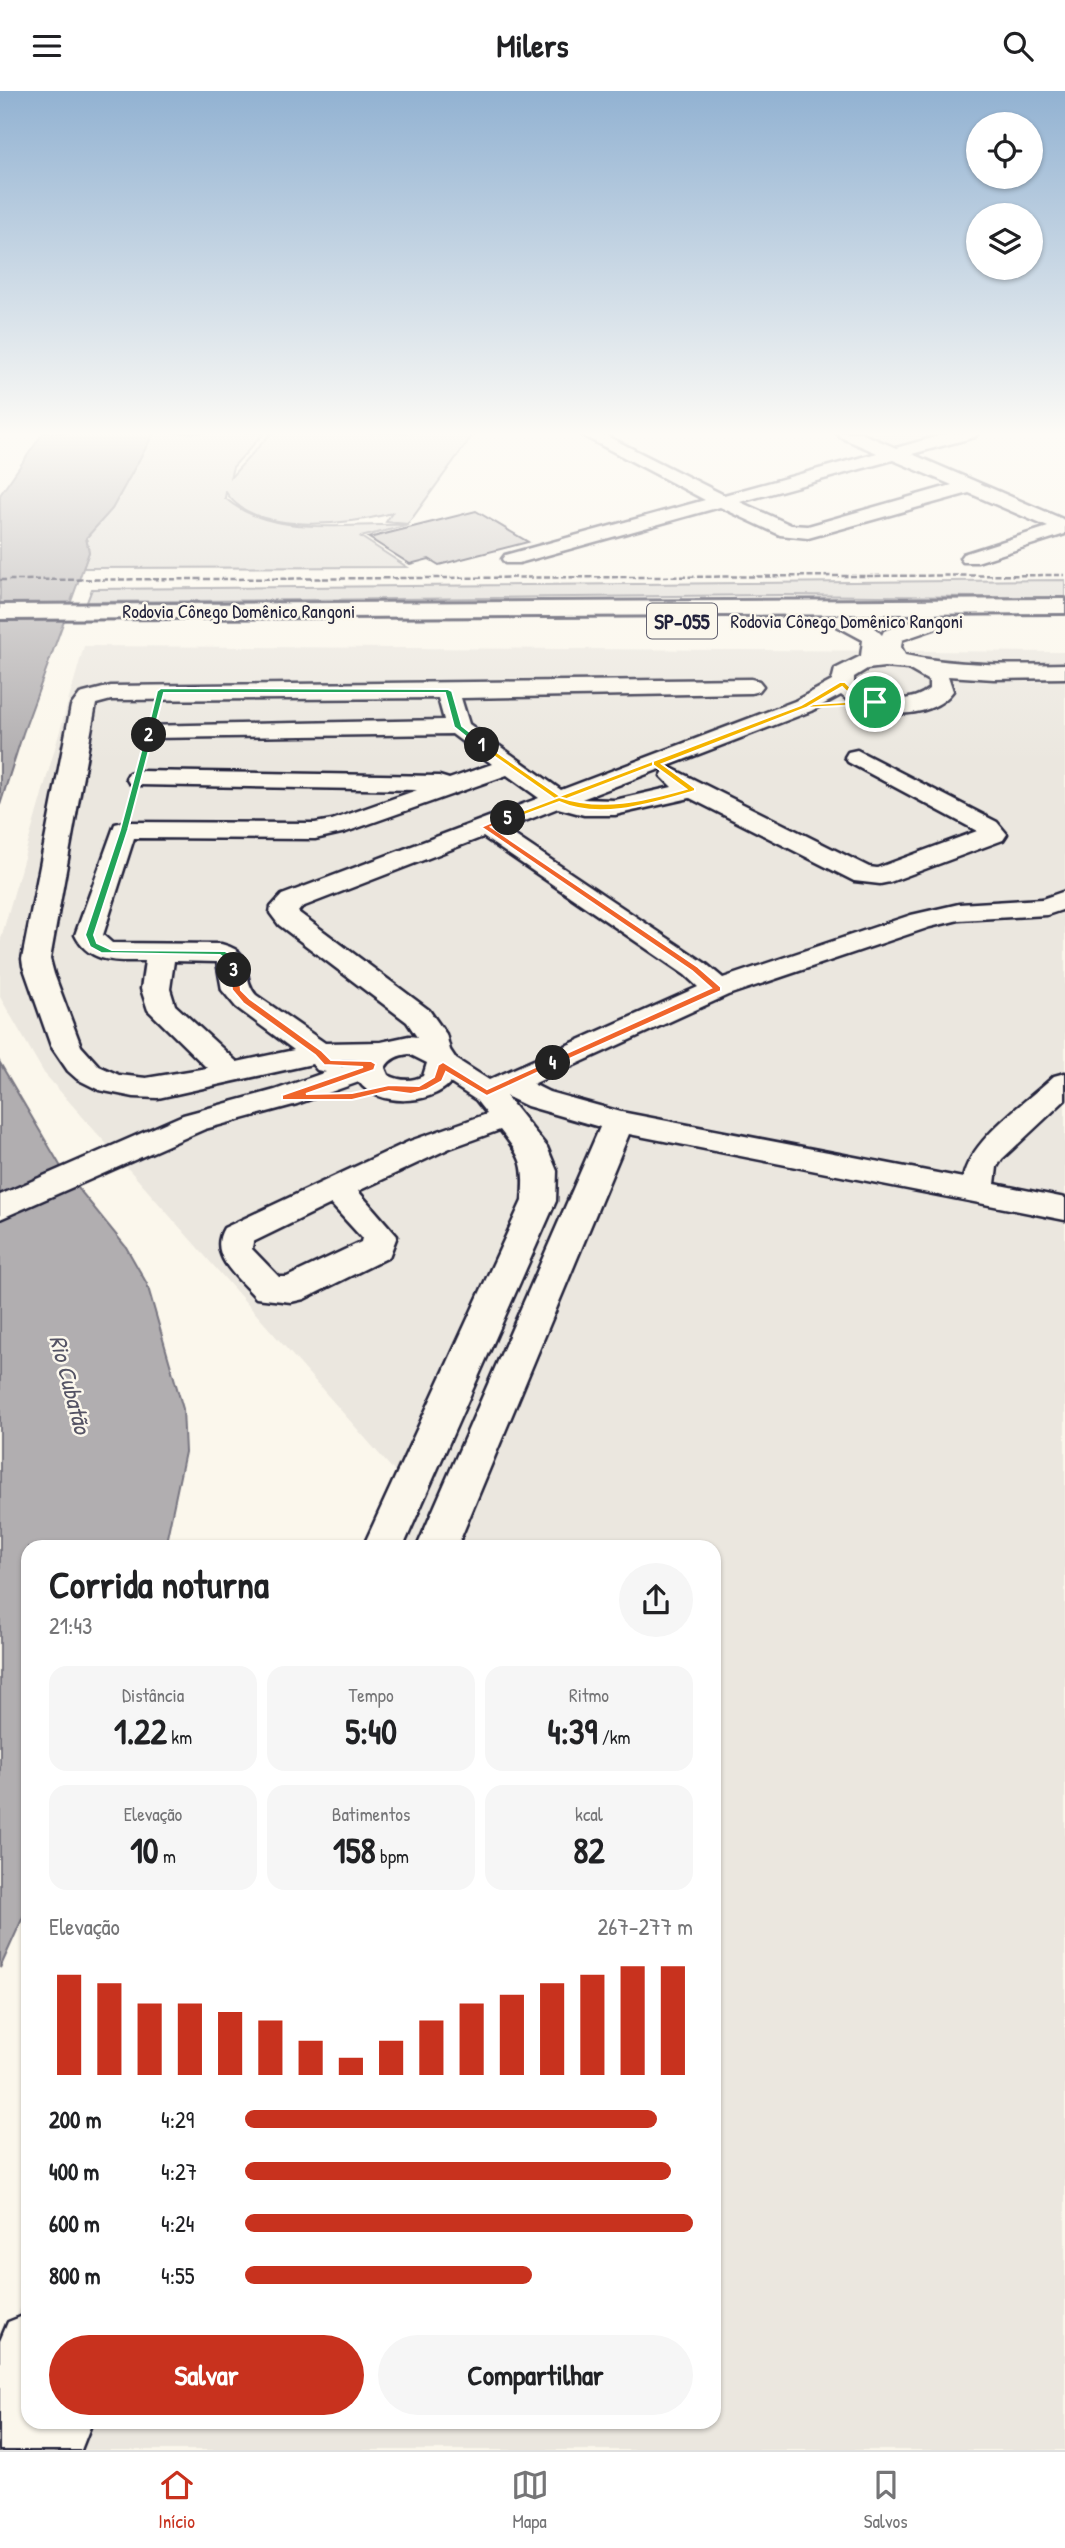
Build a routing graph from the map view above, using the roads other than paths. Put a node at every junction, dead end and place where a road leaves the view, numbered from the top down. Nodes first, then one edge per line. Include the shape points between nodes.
1 (570, 543) edge
2 (1017, 543) edge
3 (970, 558) dead end
4 (512, 559) dead end
5 (1065, 606) edge
6 (0, 610) edge
7 (320, 617) junction
8 (95, 618) junction
9 (845, 621) junction
10 (935, 621) junction
11 (1065, 621) edge
12 (0, 626) edge
13 (870, 661) junction
14 (897, 661) junction
15 (922, 667) junction
16 (1065, 671) edge
17 (994, 672) junction
18 (843, 684) junction
19 (942, 685) junction
20 (751, 686) dead end
21 (161, 691) junction
22 (448, 691) junction
23 (875, 702) junction
24 (803, 706) junction
25 (458, 727) junction
26 (303, 730) junction
27 (150, 731) junction
28 (857, 757) dead end
29 (656, 763) junction
30 (510, 767) junction
31 (138, 778) junction
32 (293, 779) junction
33 (612, 779) junction
34 (460, 784) junction
35 (692, 789) junction
36 (559, 799) junction
37 (649, 801) junction
38 (676, 817) dead end
39 (485, 827) junction
40 (124, 830) junction
41 (283, 832) junction
42 (1065, 899) edge
43 (161, 953) junction
44 (718, 989) junction
45 (399, 1004) junction
46 (316, 1058) junction
47 (439, 1059) junction
48 (382, 1064) junction
49 (231, 1073) junction
50 (1065, 1083) edge
51 (422, 1088) junction
52 (501, 1102) junction
53 (618, 1122) junction
54 (336, 1189) dead end
55 (977, 1191) junction
56 (0, 1209) edge
57 (1065, 1209) edge
58 (386, 1540) edge
59 (440, 1540) edge
60 (21, 2377) edge
61 (60, 2429) edge
62 (15, 2450) edge
63 (51, 2450) edge

1 - 4 street
2 - 3 street
5 - 7 highway, Rodovia Cônego Domênico Rangoni / SP-055
6 - 8 highway, Rodovia Cônego Domênico Rangoni / SP-055
7 - 8 highway, Rodovia Cônego Domênico Rangoni / SP-055
7 - 9 highway, Rodovia Cônego Domênico Rangoni / SP-055
8 - 12 highway
9 - 10 highway, Rodovia Cônego Domênico Rangoni / SP-055
9 - 13 street via 876,642
10 - 11 highway, Rodovia Cônego Domênico Rangoni / SP-055
10 - 14 street via 892,636 890,647
13 - 14 street
13 - 18 street via 847,669
14 - 15 street
15 - 17 street
15 - 19 street via 937,675
16 - 17 street
17 - 19 street
18 - 23 street
18 - 24 street
19 - 23 street via 937,695 921,702
20 - 22 street
21 - 22 street
21 - 27 street
21 - 49 street via 111,692 88,699 83,706 36,959 71,1056 88,1073 110,1084 158,1088
22 - 25 street
23 - 24 street
24 - 29 street
25 - 26 street
25 - 30 street
26 - 27 street
26 - 32 street
27 - 31 street
28 - 35 street via 995,834 880,876 864,875
29 - 33 street
29 - 35 street
30 - 34 street
30 - 36 street
31 - 32 street
31 - 40 street
32 - 34 street
32 - 41 street
33 - 36 street
33 - 37 street
34 - 41 street via 337,827
35 - 37 street
36 - 37 street via 587,808
36 - 39 street
37 - 38 street
39 - 44 street
39 - 45 street via 285,907 289,919
40 - 41 street
40 - 43 street via 89,935 101,950
42 - 44 street via 1047,907 959,912 921,921
43 - 46 street via 208,951 231,958 237,990 246,1001
43 - 49 street via 156,999
44 - 52 street
45 - 47 street via 425,1024
45 - 48 street
46 - 48 street
46 - 49 street
47 - 48 street via 416,1047
47 - 51 street via 439,1079
47 - 52 street
48 - 51 street via 399,1090
48 - 56 street via 352,1096 286,1097 194,1122
50 - 55 street via 990,1152 981,1167
51 - 52 street via 453,1102
52 - 53 street via 538,1099
52 - 54 street via 477,1125
52 - 58 street via 541,1171 539,1201
53 - 55 street
53 - 59 street
55 - 57 street
60 - 62 street via 13,2416
61 - 63 street

